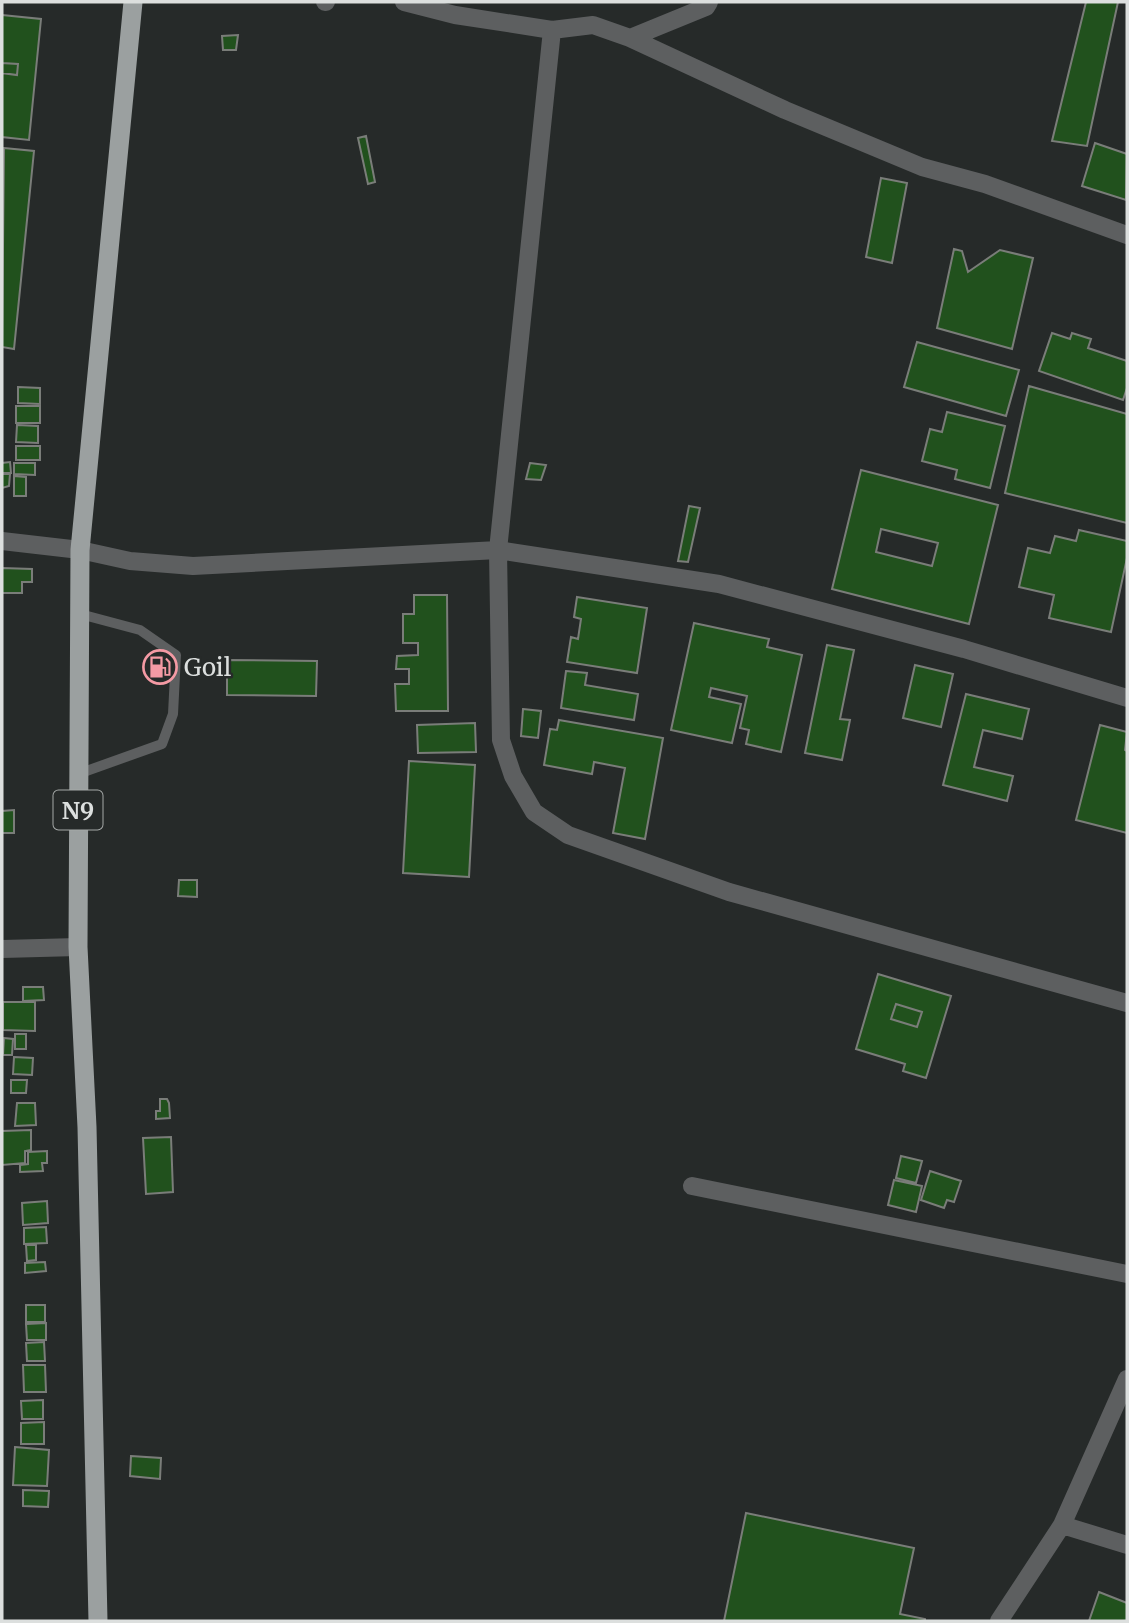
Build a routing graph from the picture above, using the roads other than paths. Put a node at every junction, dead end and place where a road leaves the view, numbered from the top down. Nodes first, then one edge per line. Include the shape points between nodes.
1 (133, 2) edge
2 (404, 2) edge
3 (709, 2) edge
4 (552, 30) junction
5 (630, 38) junction
6 (1127, 235) edge
7 (2, 541) edge
8 (80, 550) junction
9 (498, 550) junction
10 (80, 614) junction
11 (1127, 698) edge
12 (78, 775) junction
13 (78, 947) junction
14 (2, 949) edge
15 (1127, 1003) edge
16 (692, 1186) dead end
17 (1127, 1274) edge
18 (1127, 1379) edge
19 (1062, 1525) junction
20 (1127, 1545) edge
21 (98, 1621) edge
22 (999, 1621) edge

1 - 8 highway, N9
2 - 4 street
3 - 5 street
4 - 5 street via 593,25
4 - 9 street
5 - 6 street via 922,167 985,184
7 - 8 street
8 - 9 street via 130,561 193,566
8 - 10 highway, N9
9 - 11 street via 719,584
9 - 15 street via 501,740 513,776 534,812 568,835 729,892
10 - 12 highway, N9
10 - 12 lane via 140,629 176,655 173,714 162,744
12 - 13 highway, N9
13 - 14 street
13 - 21 highway, N9 via 87,1127
16 - 17 street
18 - 19 street
19 - 20 street
19 - 22 street

